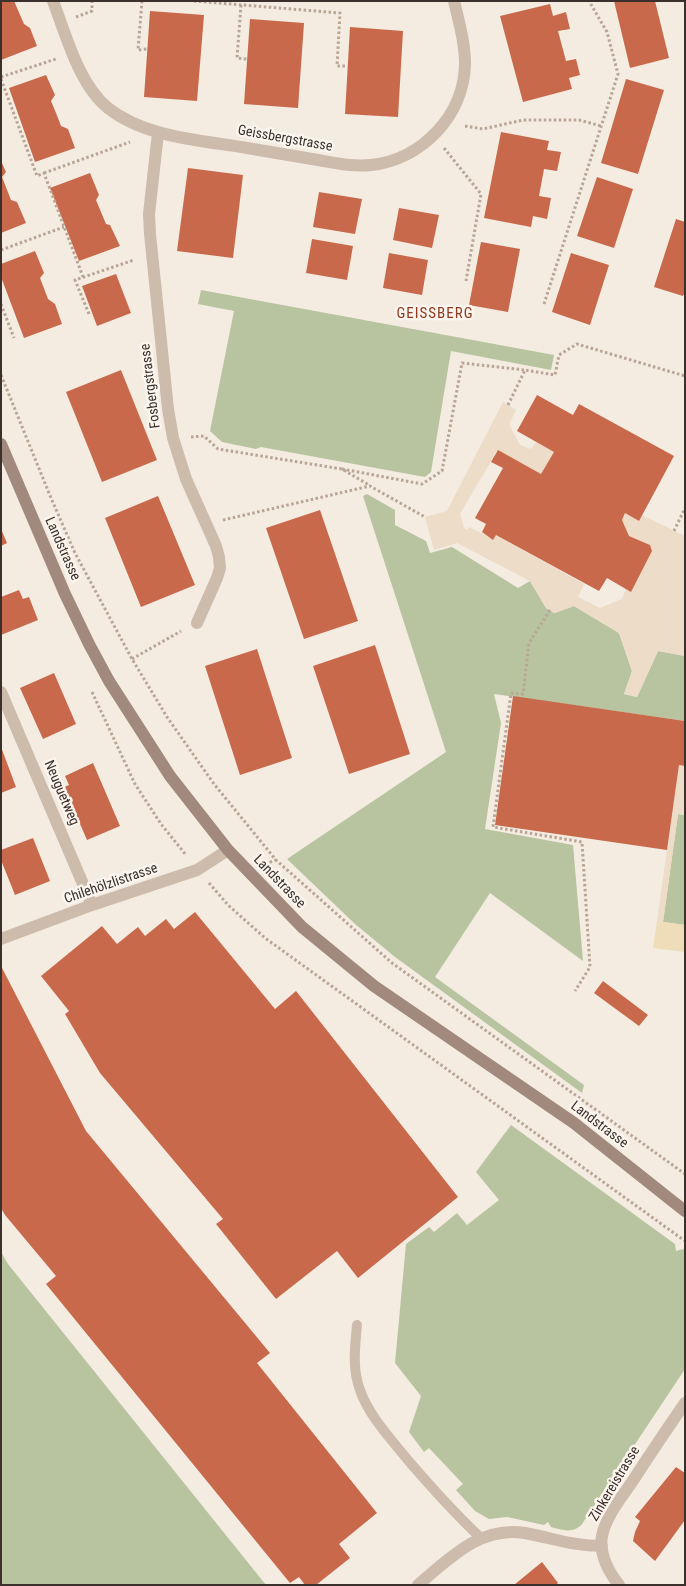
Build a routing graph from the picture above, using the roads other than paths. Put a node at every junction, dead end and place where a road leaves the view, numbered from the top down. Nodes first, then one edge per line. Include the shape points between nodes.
1 (53, 1) edge
2 (454, 1) edge
3 (158, 133) junction
4 (1, 444) edge
5 (197, 622) road end
6 (1, 692) edge
7 (228, 850) junction
8 (92, 905) junction
9 (1, 939) edge
10 (685, 1211) edge
11 (357, 1325) dead end
12 (685, 1403) edge
13 (480, 1538) junction
14 (602, 1546) junction
15 (418, 1585) edge
16 (619, 1585) edge

1 - 3 street, Geissbergstrasse via 89,86 107,107 122,118
2 - 3 street, Geissbergstrasse via 464,48 462,86 454,107 434,136 403,156 370,165 337,163
3 - 5 street, Fosbergstrasse via 149,214 168,409 186,480 218,552 220,568
4 - 7 main road, Landstrasse via 64,594 110,681 170,776
6 - 8 street, Neuguetweg
7 - 8 street, Chilehölzlistrasse via 197,870
7 - 10 main road, Landstrasse via 302,926 374,986 574,1123
8 - 9 street, Chilehölzlistrasse
11 - 13 lane via 356,1370 368,1406 391,1440
12 - 14 street, Zinkereistrasse via 613,1510 602,1535
13 - 14 street via 509,1532 572,1545
13 - 15 street
14 - 16 street, Zinkereistrasse via 607,1567

